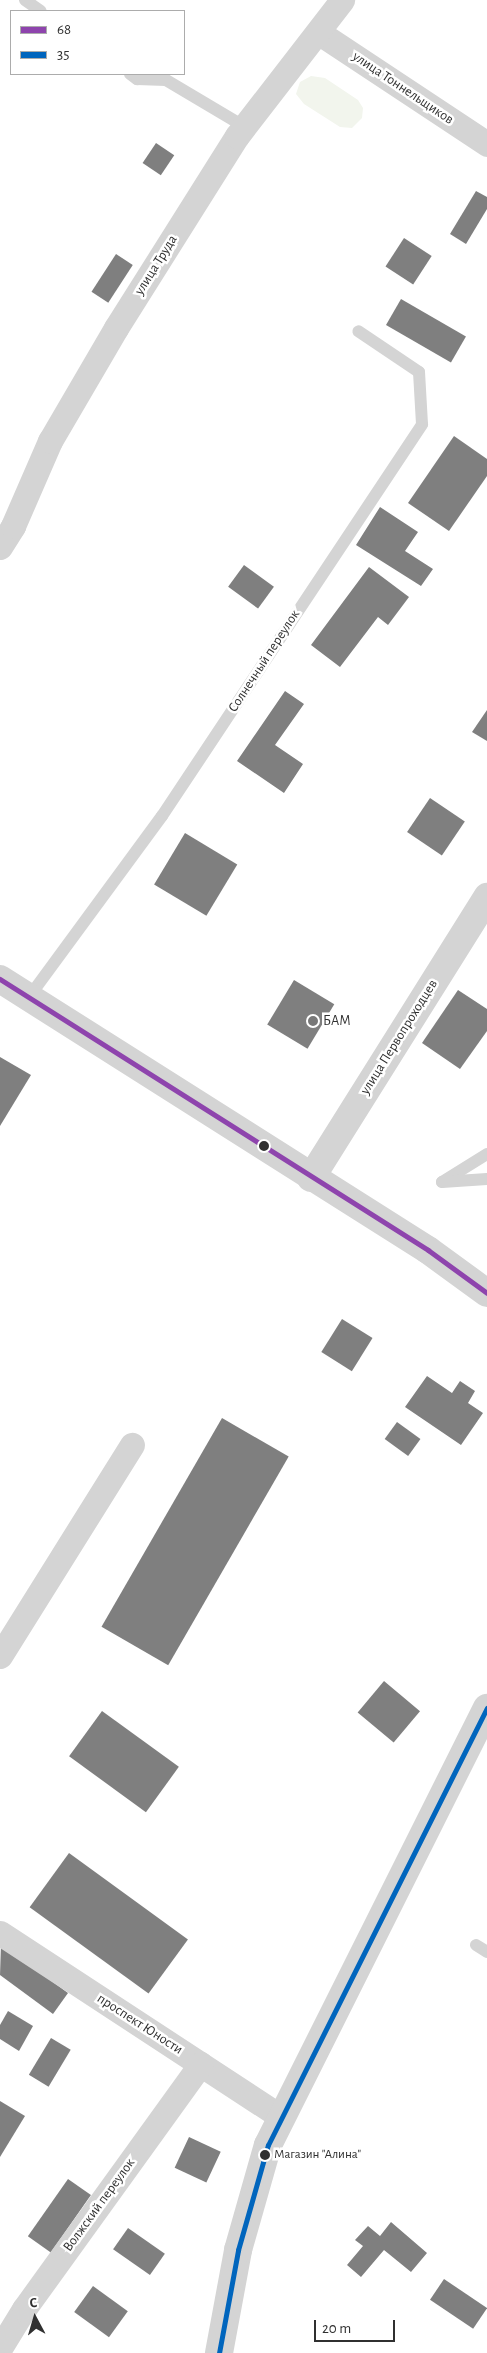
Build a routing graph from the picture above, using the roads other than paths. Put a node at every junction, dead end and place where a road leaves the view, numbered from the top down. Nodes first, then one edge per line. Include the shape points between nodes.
1 (24, 0) edge
2 (342, 0) edge
3 (39, 10) edge
4 (318, 32) junction
5 (131, 75) edge
6 (245, 127) junction
7 (487, 144) edge
8 (358, 331) dead end
9 (0, 547) edge
10 (487, 897) edge
11 (0, 979) edge
12 (29, 997) junction
13 (487, 1154) edge
14 (311, 1178) junction
15 (487, 1179) edge
16 (487, 1293) edge
17 (132, 1445) dead end
18 (1, 1652) edge
19 (487, 1708) edge
20 (0, 1933) edge
21 (200, 2064) junction
22 (280, 2116) junction
23 (0, 2348) edge
24 (219, 2353) edge

1 - 3 lane
2 - 4 street, улица Труда
4 - 6 street, улица Труда
4 - 7 street, улица Тоннельщиков
5 - 6 lane via 137,79 166,80
6 - 9 street, улица Труда via 84,379
8 - 12 lane, Солнечный переулок via 419,372 422,424 162,816
10 - 14 street, улица Первопроходцев
11 - 12 street
12 - 14 street
13 - 15 lane via 442,1182
14 - 16 street via 435,1256
17 - 18 street
19 - 22 street
20 - 21 street, проспект Юности
21 - 22 street, проспект Юности
21 - 23 street, Волжский переулок via 24,2309
22 - 24 street via 254,2189

